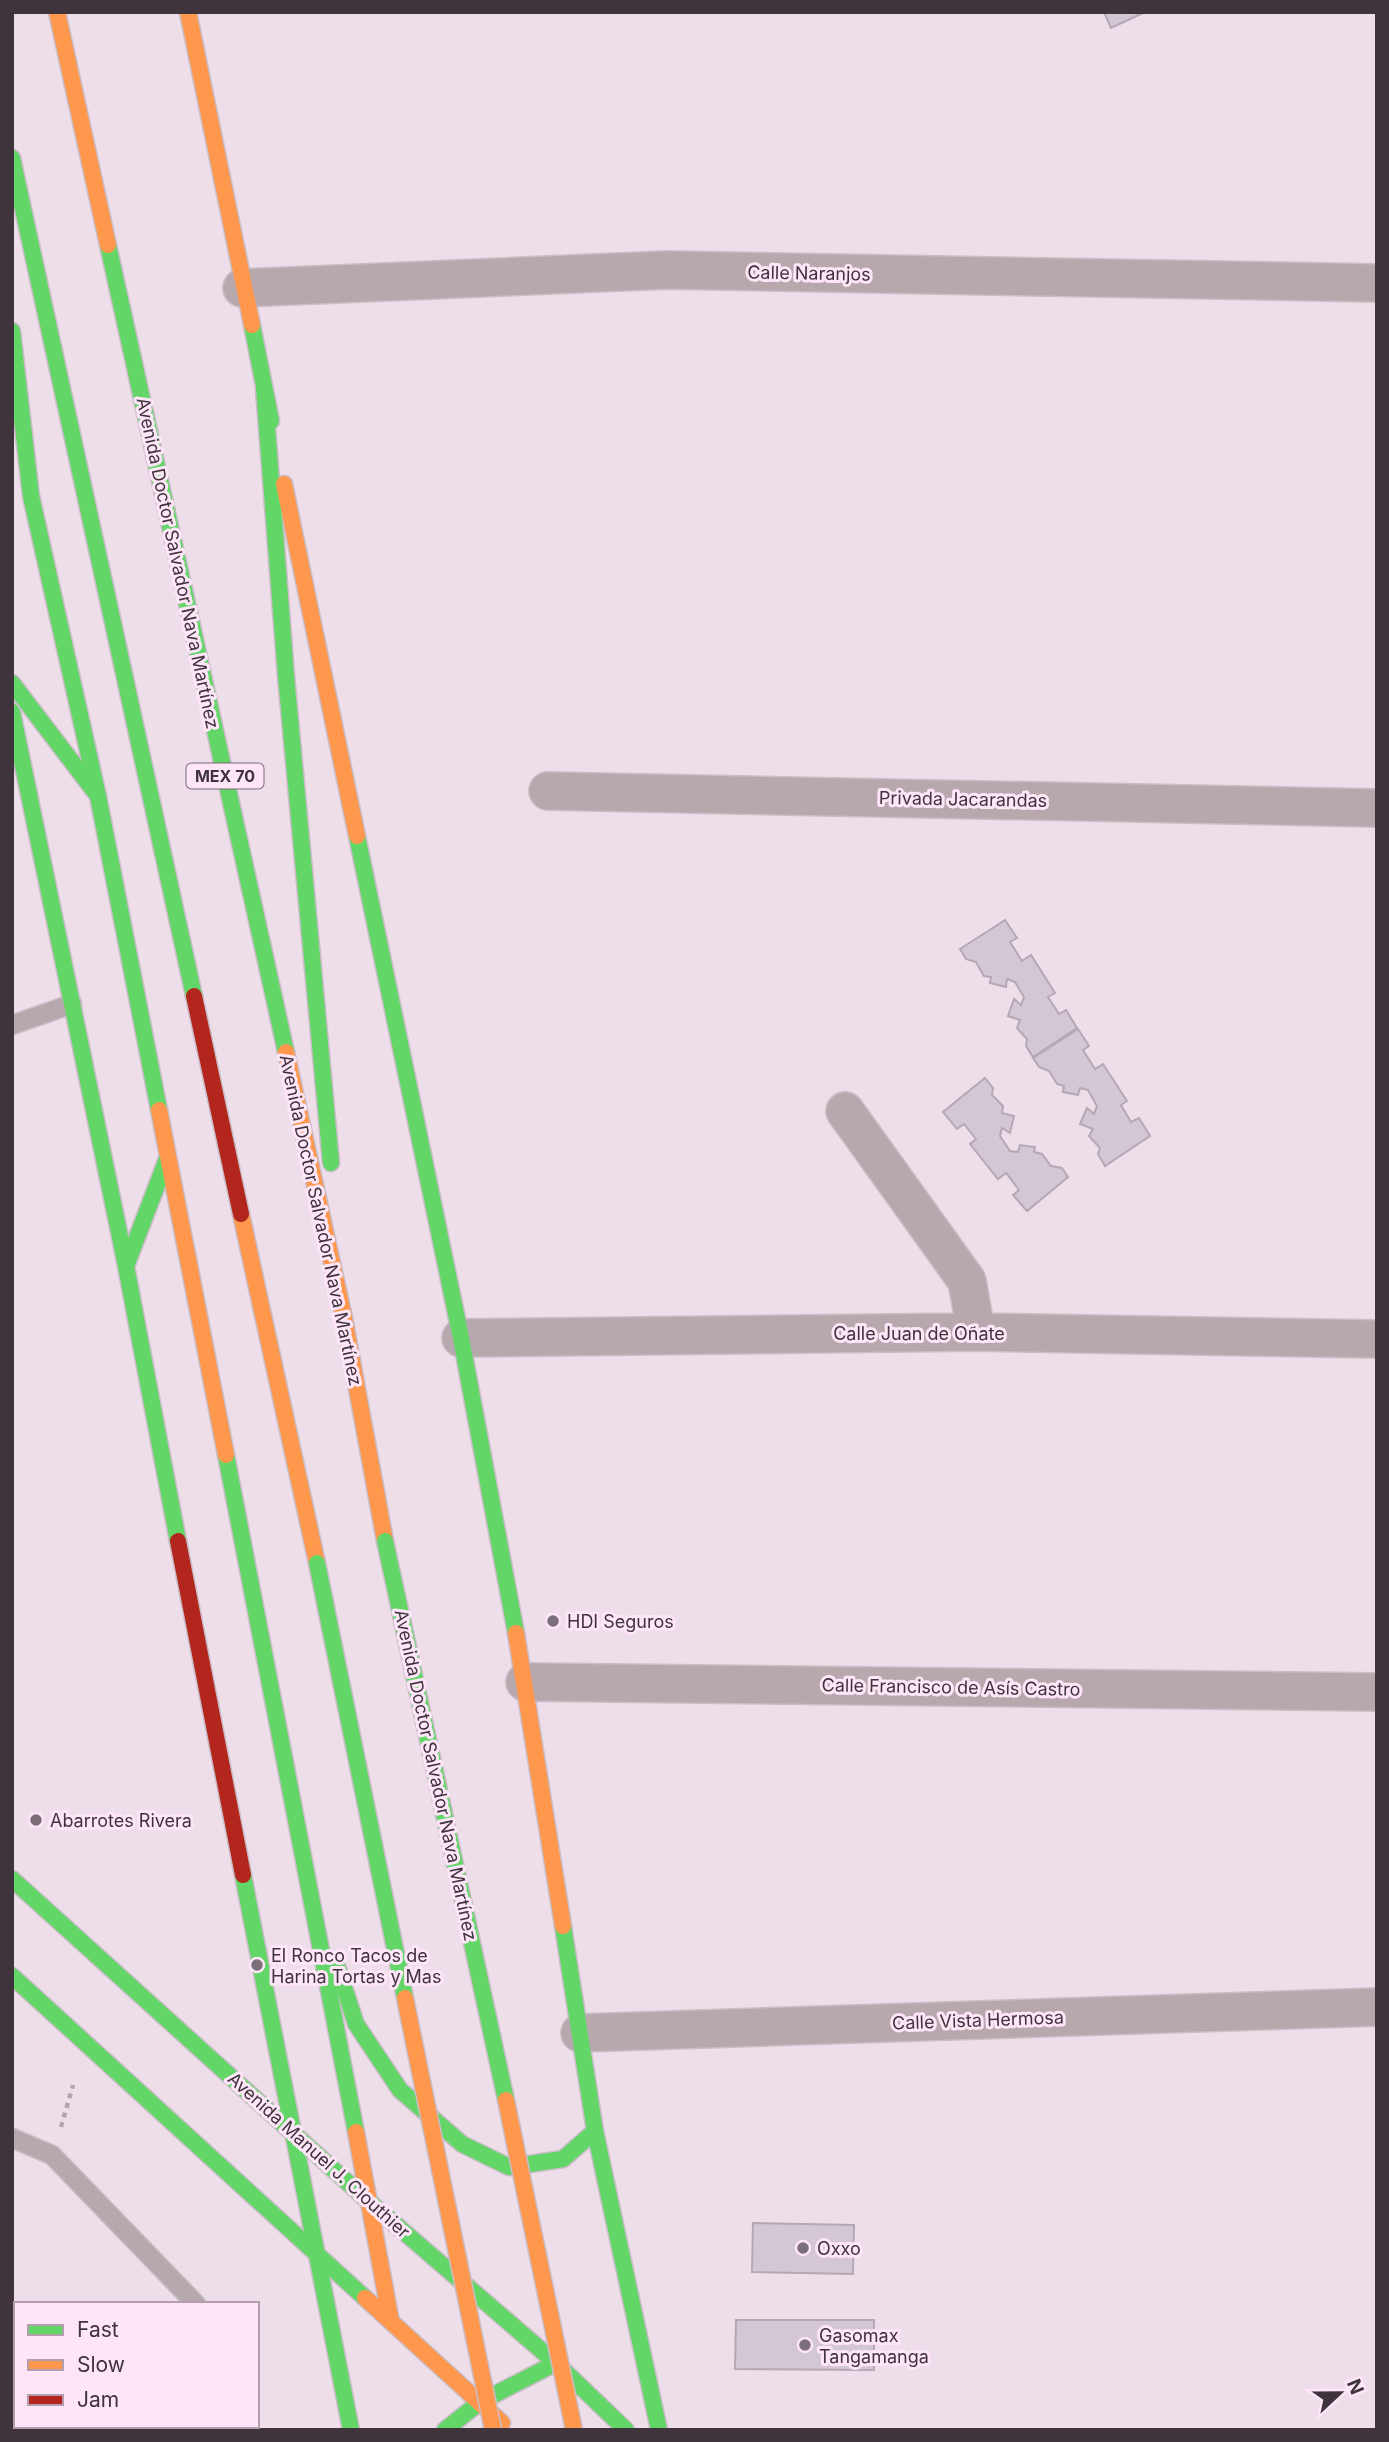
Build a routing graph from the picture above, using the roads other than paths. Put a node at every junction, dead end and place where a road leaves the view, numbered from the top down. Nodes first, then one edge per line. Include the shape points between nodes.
1 (57, 12) edge
2 (188, 12) edge
3 (12, 158) edge
4 (1377, 284) edge
5 (242, 288) junction
6 (12, 331) edge
7 (264, 388) junction
8 (12, 683) edge
9 (12, 712) edge
10 (548, 791) dead end
11 (98, 796) junction
12 (1377, 808) edge
13 (72, 1004) junction
14 (12, 1025) edge
15 (845, 1111) dead end
16 (167, 1158) junction
17 (126, 1266) junction
18 (344, 1318) junction
19 (976, 1332) junction
20 (461, 1338) junction
21 (1377, 1339) edge
22 (525, 1682) junction
23 (1377, 1692) edge
24 (308, 1874) junction
25 (12, 1879) edge
26 (12, 1976) edge
27 (1377, 2007) edge
28 (580, 2033) junction
29 (291, 2130) junction
30 (596, 2131) junction
31 (12, 2138) edge
32 (367, 2200) junction
33 (317, 2255) junction
34 (195, 2302) edge
35 (391, 2322) junction
36 (556, 2363) junction
37 (480, 2402) junction
38 (351, 2430) edge
39 (445, 2430) edge
40 (493, 2430) edge
41 (509, 2430) edge
42 (574, 2430) edge
43 (626, 2430) edge
44 (659, 2430) edge

1 - 18 main road, Avenida Doctor Salvador Nava Martínez / MEX 70
2 - 5 main road
3 - 40 main road, bridge via 317,1563
4 - 5 street, Calle Naranjos via 667,270
5 - 7 main road
6 - 11 main road via 32,496
7 - 18 main road
7 - 20 main road
8 - 11 main road
9 - 13 main road
10 - 12 street, Privada Jacarandas
11 - 16 main road
13 - 14 lane
13 - 17 main road
15 - 19 street via 967,1281
16 - 17 main road
16 - 24 main road
17 - 29 main road
18 - 42 main road, Avenida Doctor Salvador Nava Martínez / MEX 70, bridge via 385,1541
19 - 20 street, Calle Juan de Oñate
19 - 21 street, Calle Juan de Oñate
20 - 22 main road
22 - 23 street, Calle Francisco de Asís Castro
22 - 28 main road
24 - 30 main road via 356,2024 400,2090 463,2144 509,2167 563,2159
24 - 32 main road
25 - 29 main road, Avenida Manuel J. Clouthier
26 - 33 main road
27 - 28 street, Calle Vista Hermosa
28 - 30 main road
29 - 32 main road, Avenida Manuel J. Clouthier
29 - 33 main road
30 - 44 main road
31 - 34 lane via 52,2155
32 - 35 main road
32 - 36 main road, Avenida Manuel J. Clouthier
33 - 35 main road
33 - 38 main road
35 - 37 main road
36 - 37 main road
36 - 43 main road, Avenida Manuel J. Clouthier
37 - 39 main road
37 - 41 main road

